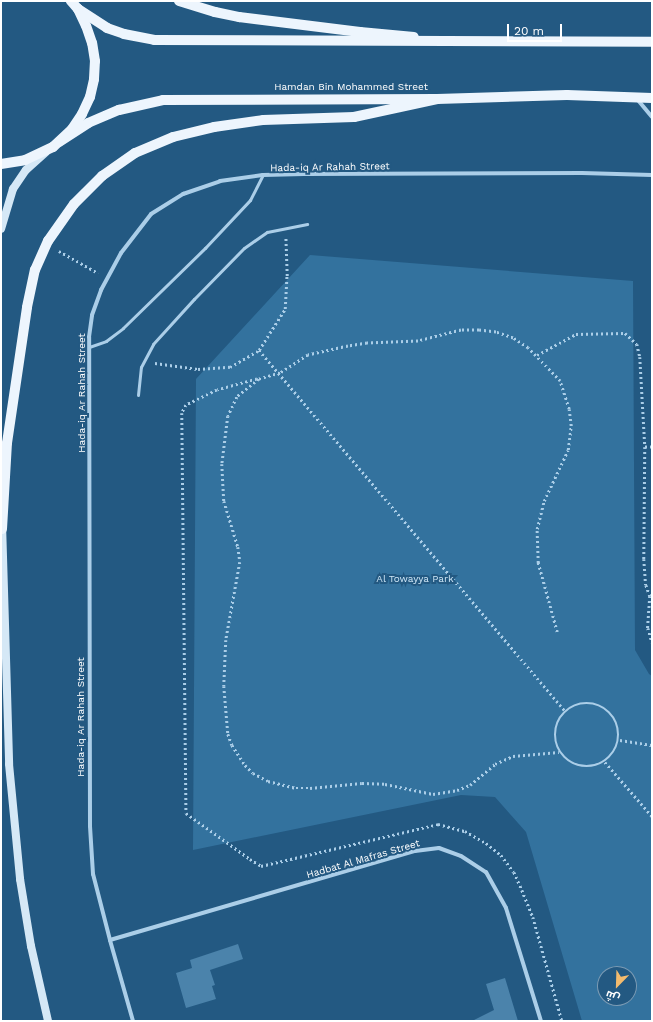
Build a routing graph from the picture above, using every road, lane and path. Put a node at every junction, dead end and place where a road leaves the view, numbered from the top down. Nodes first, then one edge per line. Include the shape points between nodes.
1 (179, 1) edge
2 (73, 3) edge
3 (652, 42) edge
4 (448, 43) junction
5 (635, 97) junction
6 (652, 98) edge
7 (437, 99) junction
8 (652, 117) edge
9 (56, 144) junction
10 (1, 164) edge
11 (263, 176) junction
12 (652, 176) edge
13 (307, 224) dead end
14 (286, 228) junction
15 (1, 229) edge
16 (46, 244) junction
17 (107, 278) junction
18 (89, 347) junction
19 (259, 350) junction
20 (537, 355) junction
21 (144, 361) junction
22 (280, 373) junction
23 (259, 379) junction
24 (138, 395) dead end
25 (644, 446) junction
26 (652, 447) edge
27 (1, 501) edge
28 (2, 529) junction
29 (557, 632) dead end
30 (652, 642) edge
31 (565, 710) junction
32 (620, 740) junction
33 (652, 745) edge
34 (558, 752) junction
35 (605, 762) junction
36 (652, 816) edge
37 (110, 940) junction
38 (48, 1021) edge
39 (133, 1021) edge
40 (541, 1021) edge
41 (562, 1021) edge

1 - 4 main road via 239,16
2 - 4 main road via 107,28 154,40
2 - 9 main road via 92,43 94,79 90,97 82,114 72,129
3 - 4 main road
5 - 6 main road, Hamdan Bin Mohammed Street
5 - 7 main road, Hamdan Bin Mohammed Street via 567,95
5 - 8 street
7 - 9 main road, Hamdan Bin Mohammed Street via 163,100 119,110 88,123
7 - 16 main road via 354,117 263,120 214,127 173,137 135,153 102,176 74,204
9 - 10 main road via 25,160
9 - 15 main road via 26,170 13,189
11 - 12 street, Hada-iq Ar Rahah Street via 582,173
11 - 17 street, Hada-iq Ar Rahah Street via 220,181 199,187 151,214 125,247
11 - 18 lane via 250,200 205,248 123,328 106,342
13 - 14 lane
14 - 19 path via 285,309
14 - 21 lane via 267,232 244,248 153,344
16 - 17 path
16 - 28 main road via 35,270 26,307 8,443
17 - 18 street, Hada-iq Ar Rahah Street via 92,316
18 - 37 street, Hada-iq Ar Rahah Street via 90,826 93,874
19 - 21 path via 230,367 171,367
19 - 22 path
20 - 22 path via 513,338 496,332 461,330 418,342 367,343 327,350 308,355
20 - 25 path via 576,334 625,333 637,344 640,357
20 - 29 path via 560,381 569,409 571,426 568,450 544,501 536,529 538,563
21 - 24 lane
22 - 23 path
22 - 31 path
23 - 34 path via 237,397 228,416 222,464 224,501 240,562 226,640 225,710 232,745 245,765 268,781 296,788 362,783 385,784 433,794 470,785 504,759 523,754
23 - 41 path via 217,390 186,405 182,413 186,813 261,866 438,824 465,831 476,837 501,855 514,872 533,917
25 - 26 path
25 - 30 path via 644,558 646,584 650,596 648,628
27 - 28 main road
28 - 38 main road via 11,780 20,879 31,946
31 - 32 path via 586,702 608,710 615,718
31 - 34 path via 558,719 555,730
32 - 33 path
32 - 35 path via 615,753
34 - 35 path via 580,767 593,767
35 - 36 path
37 - 39 street, Hada-iq Ar Rahah Street
37 - 40 street, Hadbat Al Mafras Street via 415,851 439,848 461,856 486,872 506,908

